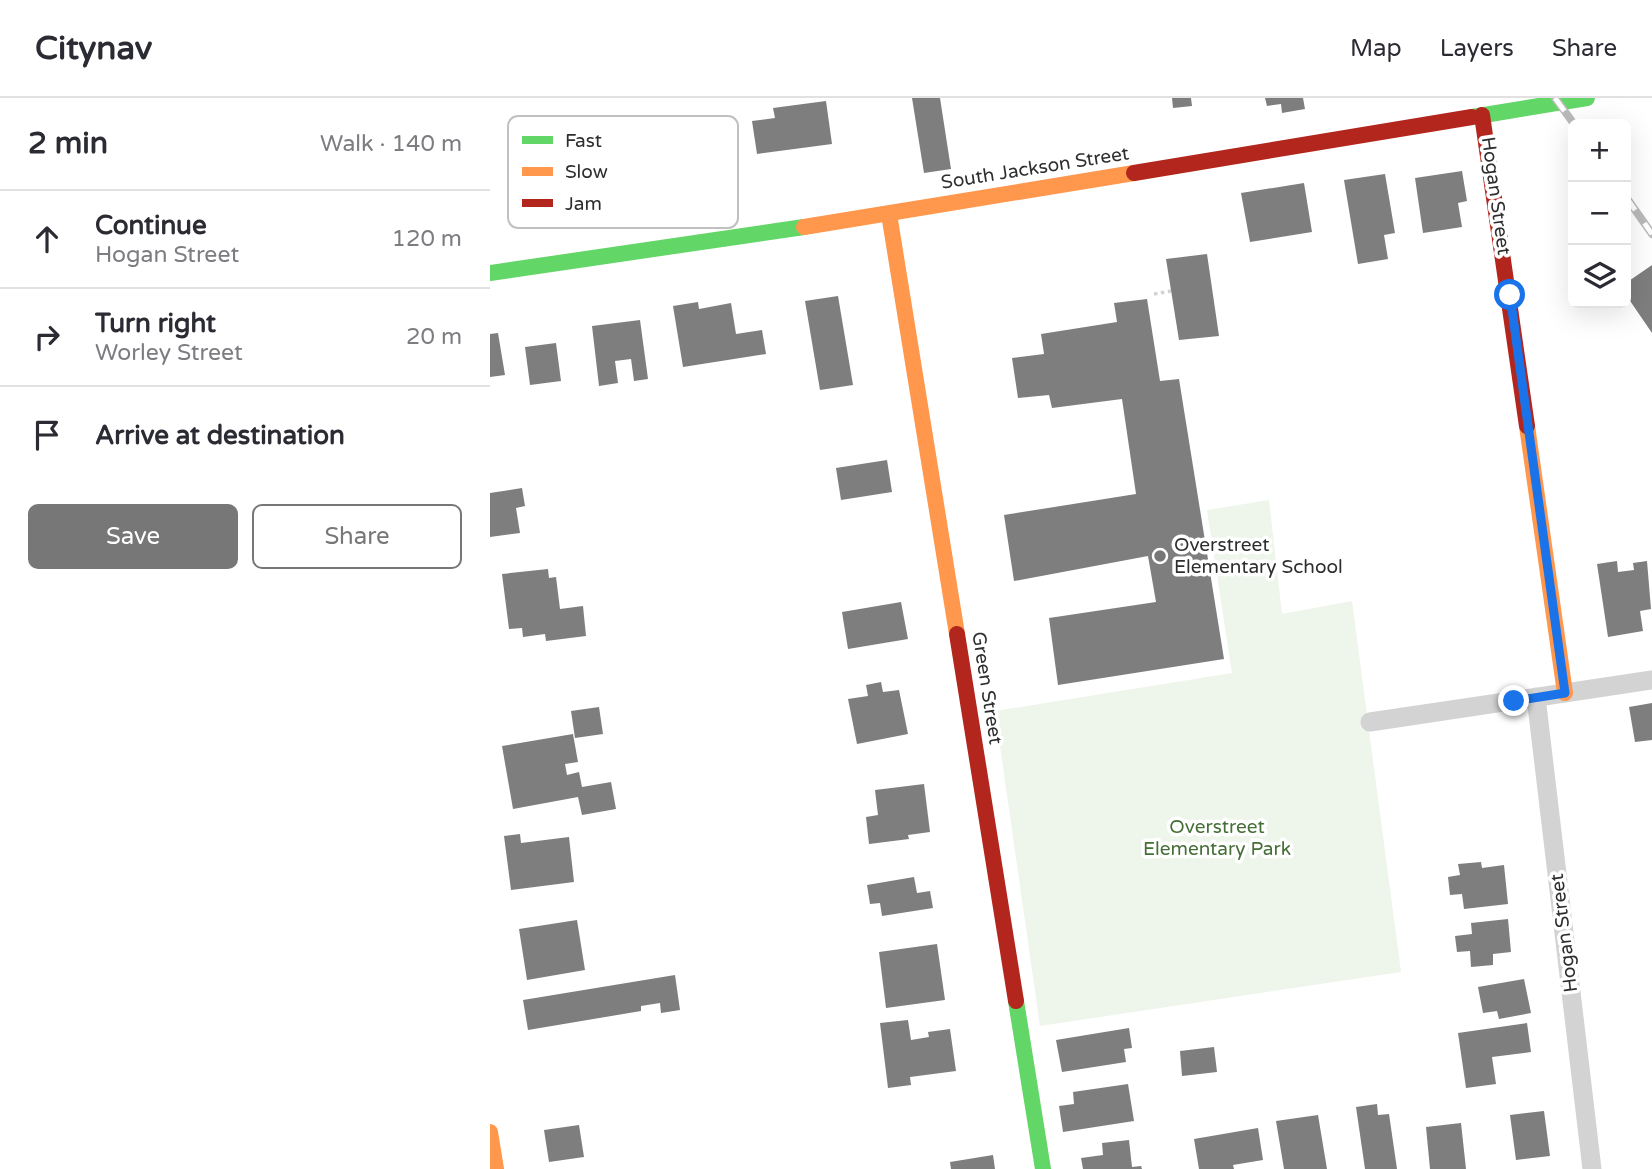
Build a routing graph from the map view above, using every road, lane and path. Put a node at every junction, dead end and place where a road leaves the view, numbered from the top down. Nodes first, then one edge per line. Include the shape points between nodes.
1 (1587, 98) edge
2 (1482, 115) junction
3 (889, 214) junction
4 (490, 273) edge
5 (1171, 292) dead end
6 (1154, 294) dead end
7 (1652, 680) edge
8 (1565, 693) junction
9 (1536, 697) junction
10 (1370, 722) dead end
11 (490, 1132) edge
12 (496, 1169) edge
13 (1043, 1169) edge
14 (1592, 1169) edge

1 - 2 street, South Jackson Street
2 - 3 street, South Jackson Street
2 - 8 street, Hogan Street
3 - 4 street, South Jackson Street
3 - 13 street, Green Street
5 - 6 path
7 - 8 street
8 - 9 street
9 - 10 street
9 - 14 street, Hogan Street
11 - 12 street

